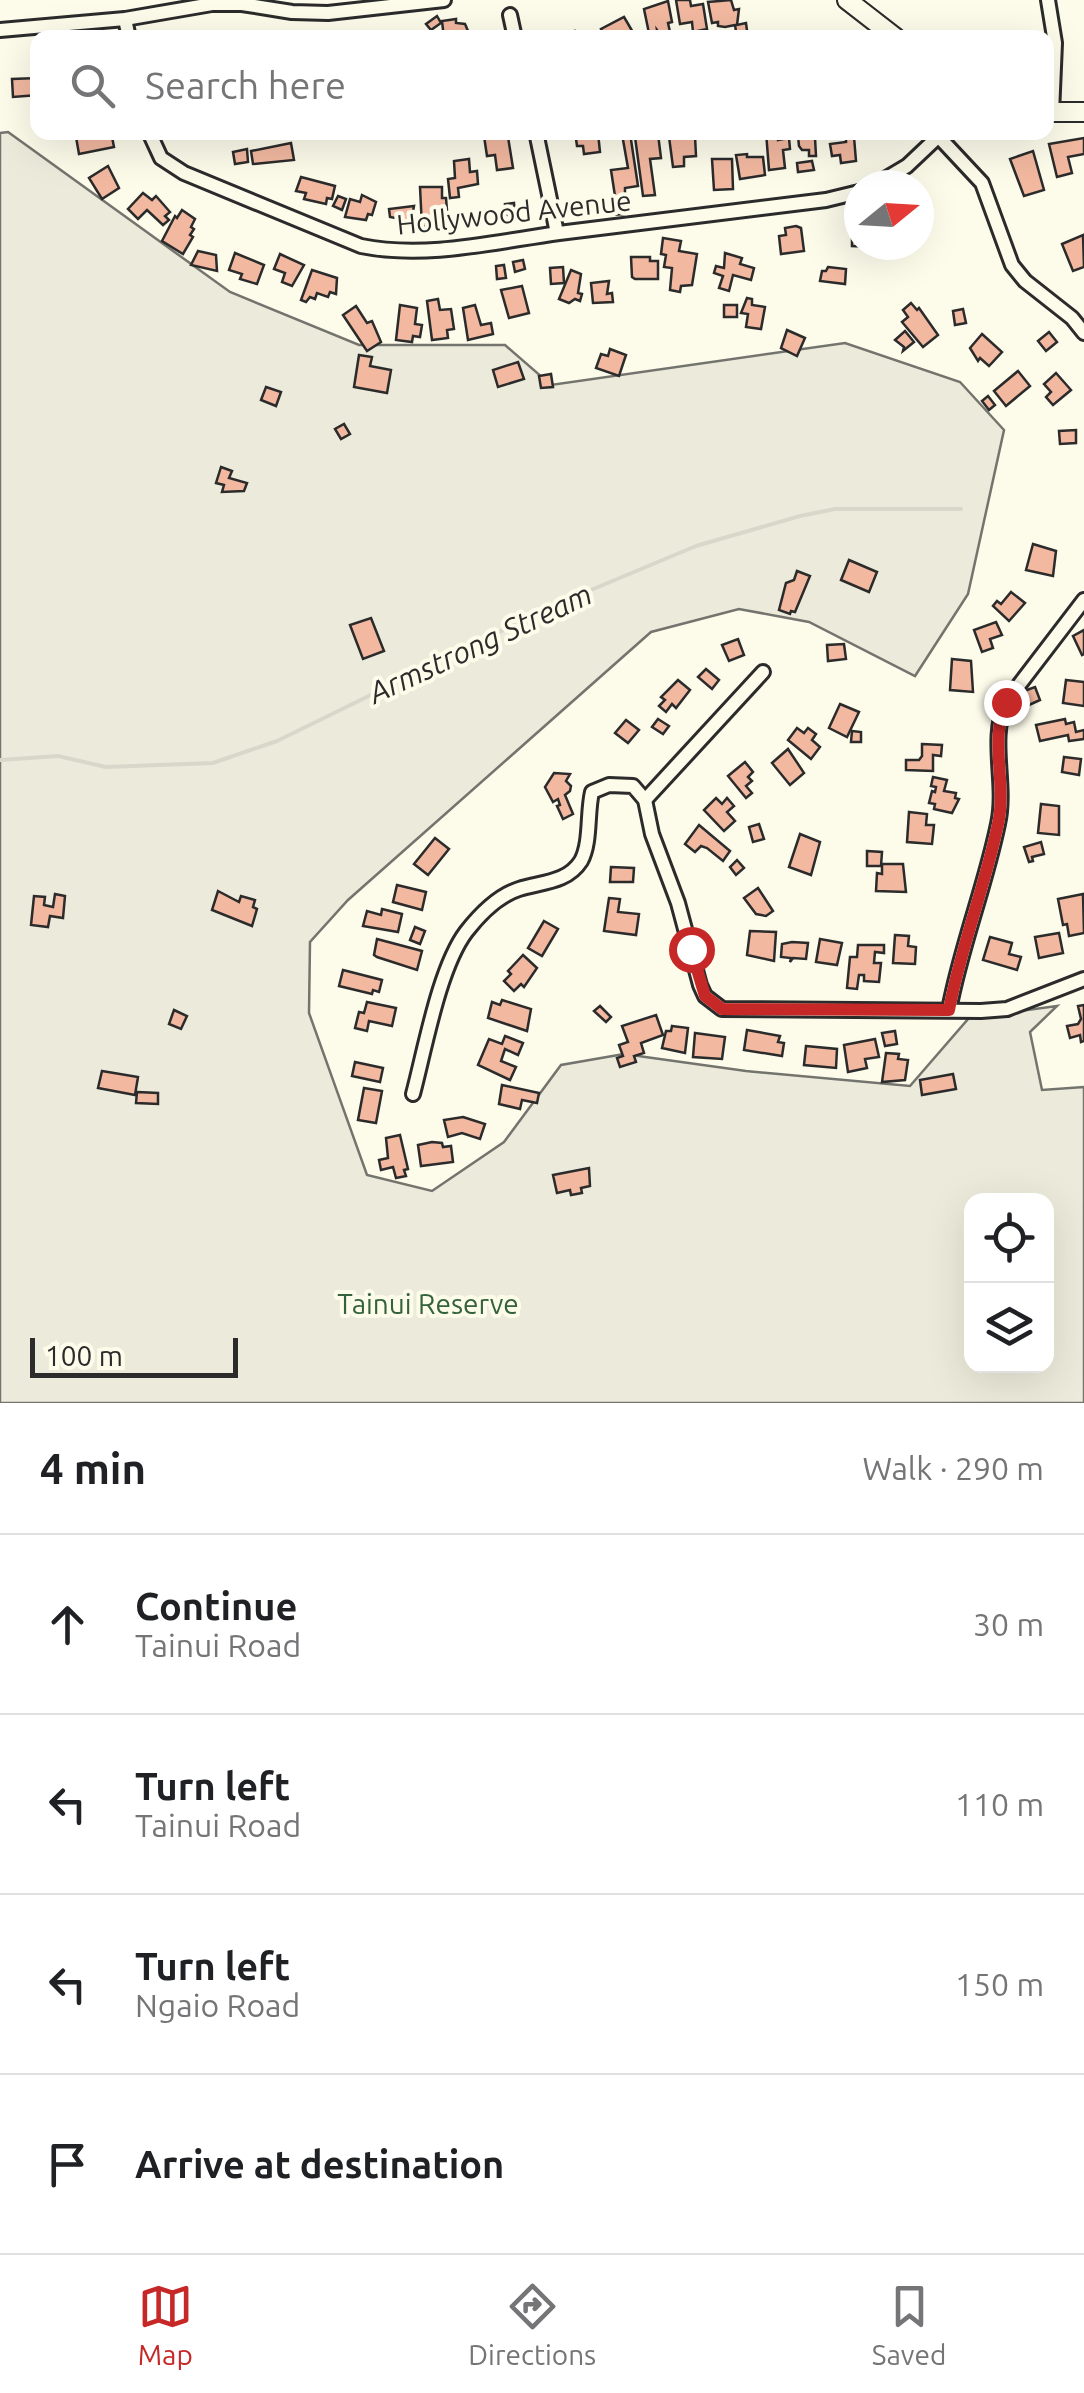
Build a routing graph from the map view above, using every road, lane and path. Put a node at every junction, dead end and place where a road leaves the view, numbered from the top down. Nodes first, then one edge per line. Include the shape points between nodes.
1 (444, 0) edge
2 (847, 0) edge
3 (1048, 0) edge
4 (510, 14) dead end
5 (125, 19) junction
6 (0, 30) edge
7 (127, 30) edge
8 (513, 30) edge
9 (886, 30) edge
10 (1053, 30) edge
11 (1084, 112) edge
12 (1054, 113) edge
13 (153, 140) edge
14 (538, 140) edge
15 (936, 140) edge
16 (945, 140) edge
17 (901, 170) edge
18 (844, 196) edge
19 (557, 234) junction
20 (1084, 333) edge
21 (1084, 600) edge
22 (764, 672) dead end
23 (645, 800) junction
24 (1084, 979) edge
25 (949, 1010) junction
26 (413, 1094) dead end

1 - 5 street via 328,13 212,4
2 - 9 street
3 - 10 street
4 - 8 street
5 - 6 street
5 - 7 street
11 - 12 street
13 - 19 street, Hollywood Avenue via 161,158 184,173 361,246 419,251
14 - 19 street
15 - 17 street
16 - 20 street via 982,183 1012,265
18 - 19 street, Hollywood Avenue
21 - 25 street via 999,718 1000,820
22 - 23 street
23 - 25 street via 700,984 722,1009
23 - 26 street via 634,786 592,792 582,859 569,873 494,902 463,936 442,984
24 - 25 street via 1008,1009

